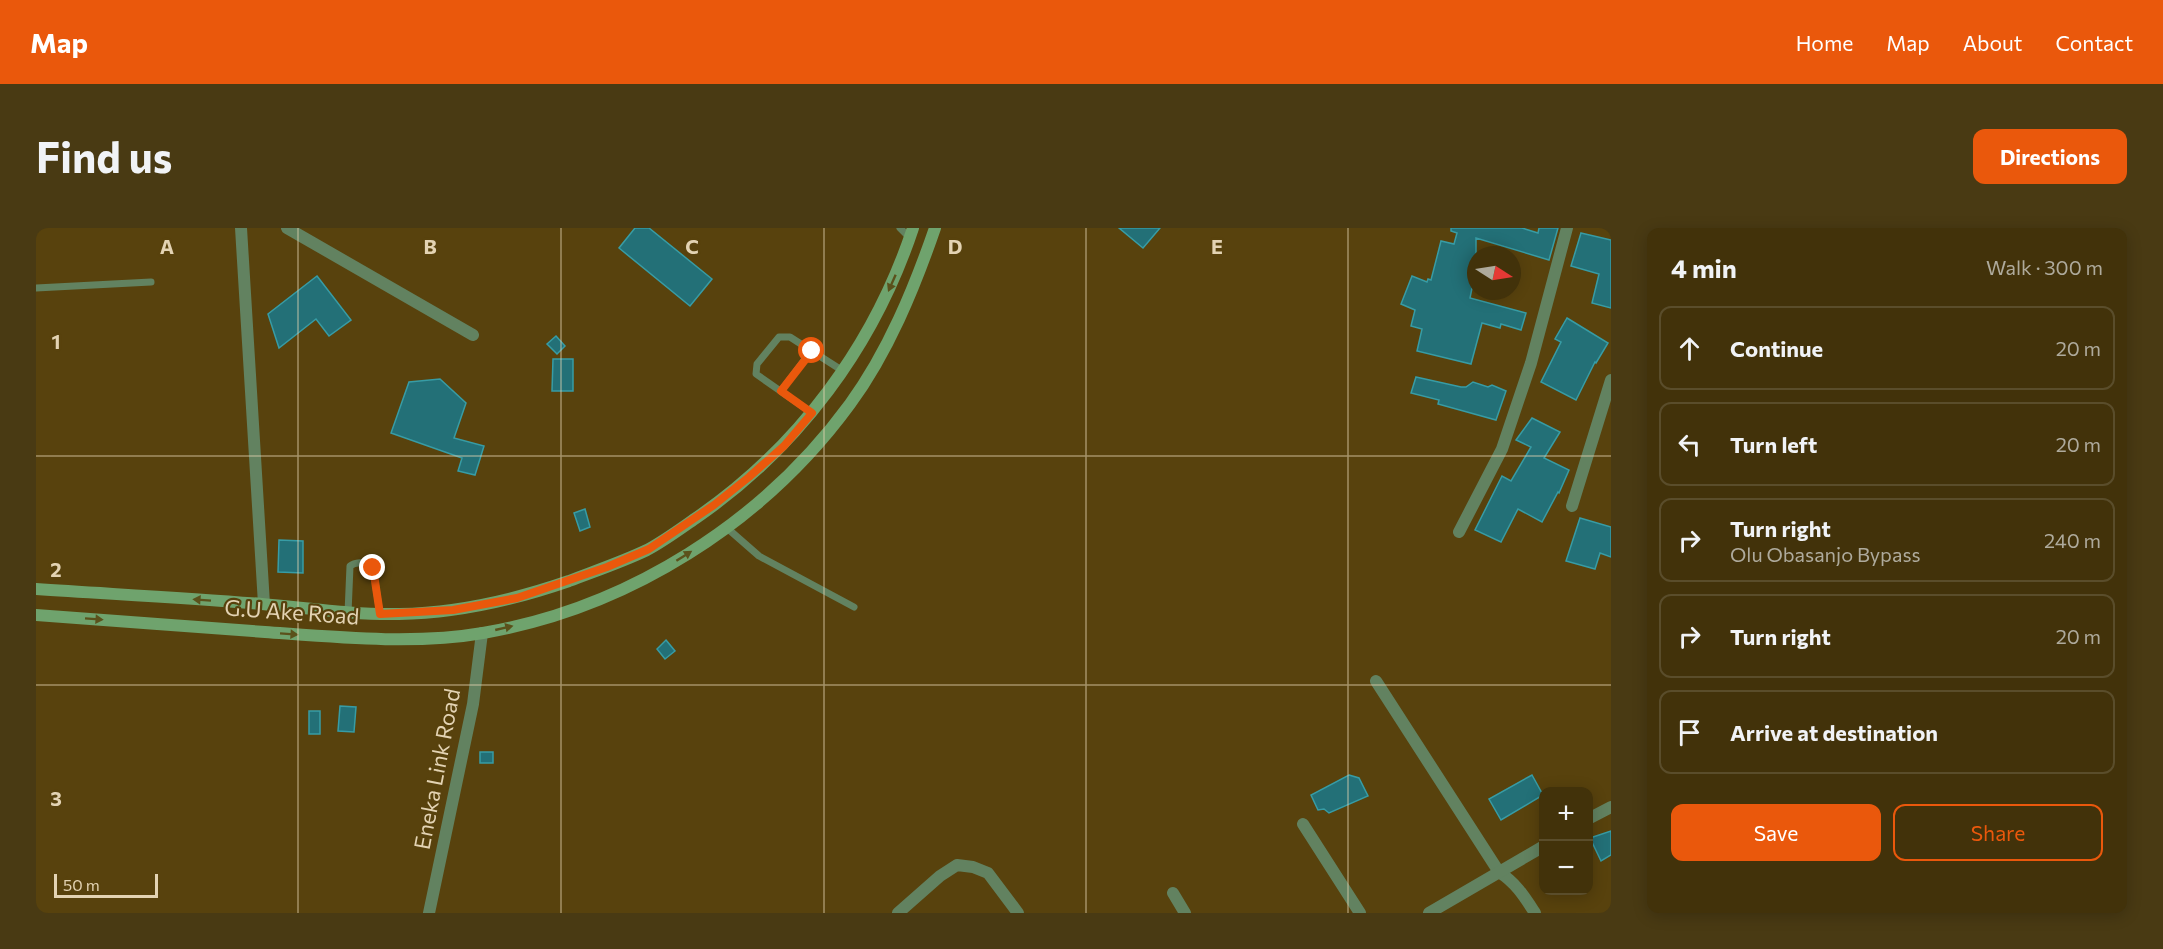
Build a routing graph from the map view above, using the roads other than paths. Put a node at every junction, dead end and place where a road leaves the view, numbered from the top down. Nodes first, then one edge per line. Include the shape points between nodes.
1 (242, 228) edge
2 (287, 228) edge
3 (900, 228) edge
4 (935, 228) edge
5 (1567, 228) edge
6 (911, 233) edge
7 (151, 282) dead end
8 (36, 288) edge
9 (473, 335) dead end
10 (812, 351) junction
11 (843, 371) junction
12 (1611, 382) edge
13 (781, 391) junction
14 (812, 413) junction
15 (1572, 506) dead end
16 (727, 528) junction
17 (1459, 532) dead end
18 (36, 589) edge
19 (264, 604) junction
20 (854, 607) dead end
21 (348, 614) junction
22 (380, 614) junction
23 (36, 615) edge
24 (482, 633) junction
25 (1376, 681) dead end
26 (1611, 807) edge
27 (1593, 816) edge
28 (1304, 824) dead end
29 (1539, 849) edge
30 (1499, 872) junction
31 (1173, 893) dead end
32 (429, 913) edge
33 (898, 913) edge
34 (1018, 913) edge
35 (1185, 913) edge
36 (1359, 913) edge
37 (1428, 913) edge
38 (1535, 913) edge

1 - 19 street
2 - 9 street
3 - 6 lane
4 - 16 main road, G.U Ake Road via 885,348 851,402 812,451
5 - 17 street via 1531,363 1502,449
6 -> 11 main road via 893,282
7 - 8 lane
10 - 11 lane
10 - 13 lane
10 - 13 lane via 784,335 778,337 757,364 756,374
11 - 14 main road
12 - 15 street
13 - 14 lane
14 - 22 main road via 784,446 749,477 649,549 517,598 453,610
16 - 20 lane via 759,556
24 -> 16 main road, G.U Ake Road via 587,604 665,567
19 -> 18 main road
19 - 21 main road
21 - 22 main road
21 - 22 lane via 350,566 366,563 373,568
23 -> 24 main road, G.U Ake Road via 364,638
24 - 32 street, Eneka Link Road via 473,704
25 - 30 street
26 - 27 street
28 - 36 street
29 - 30 street
30 - 37 street
30 - 38 street via 1511,879
31 - 35 street
33 - 34 street via 957,865 988,873

